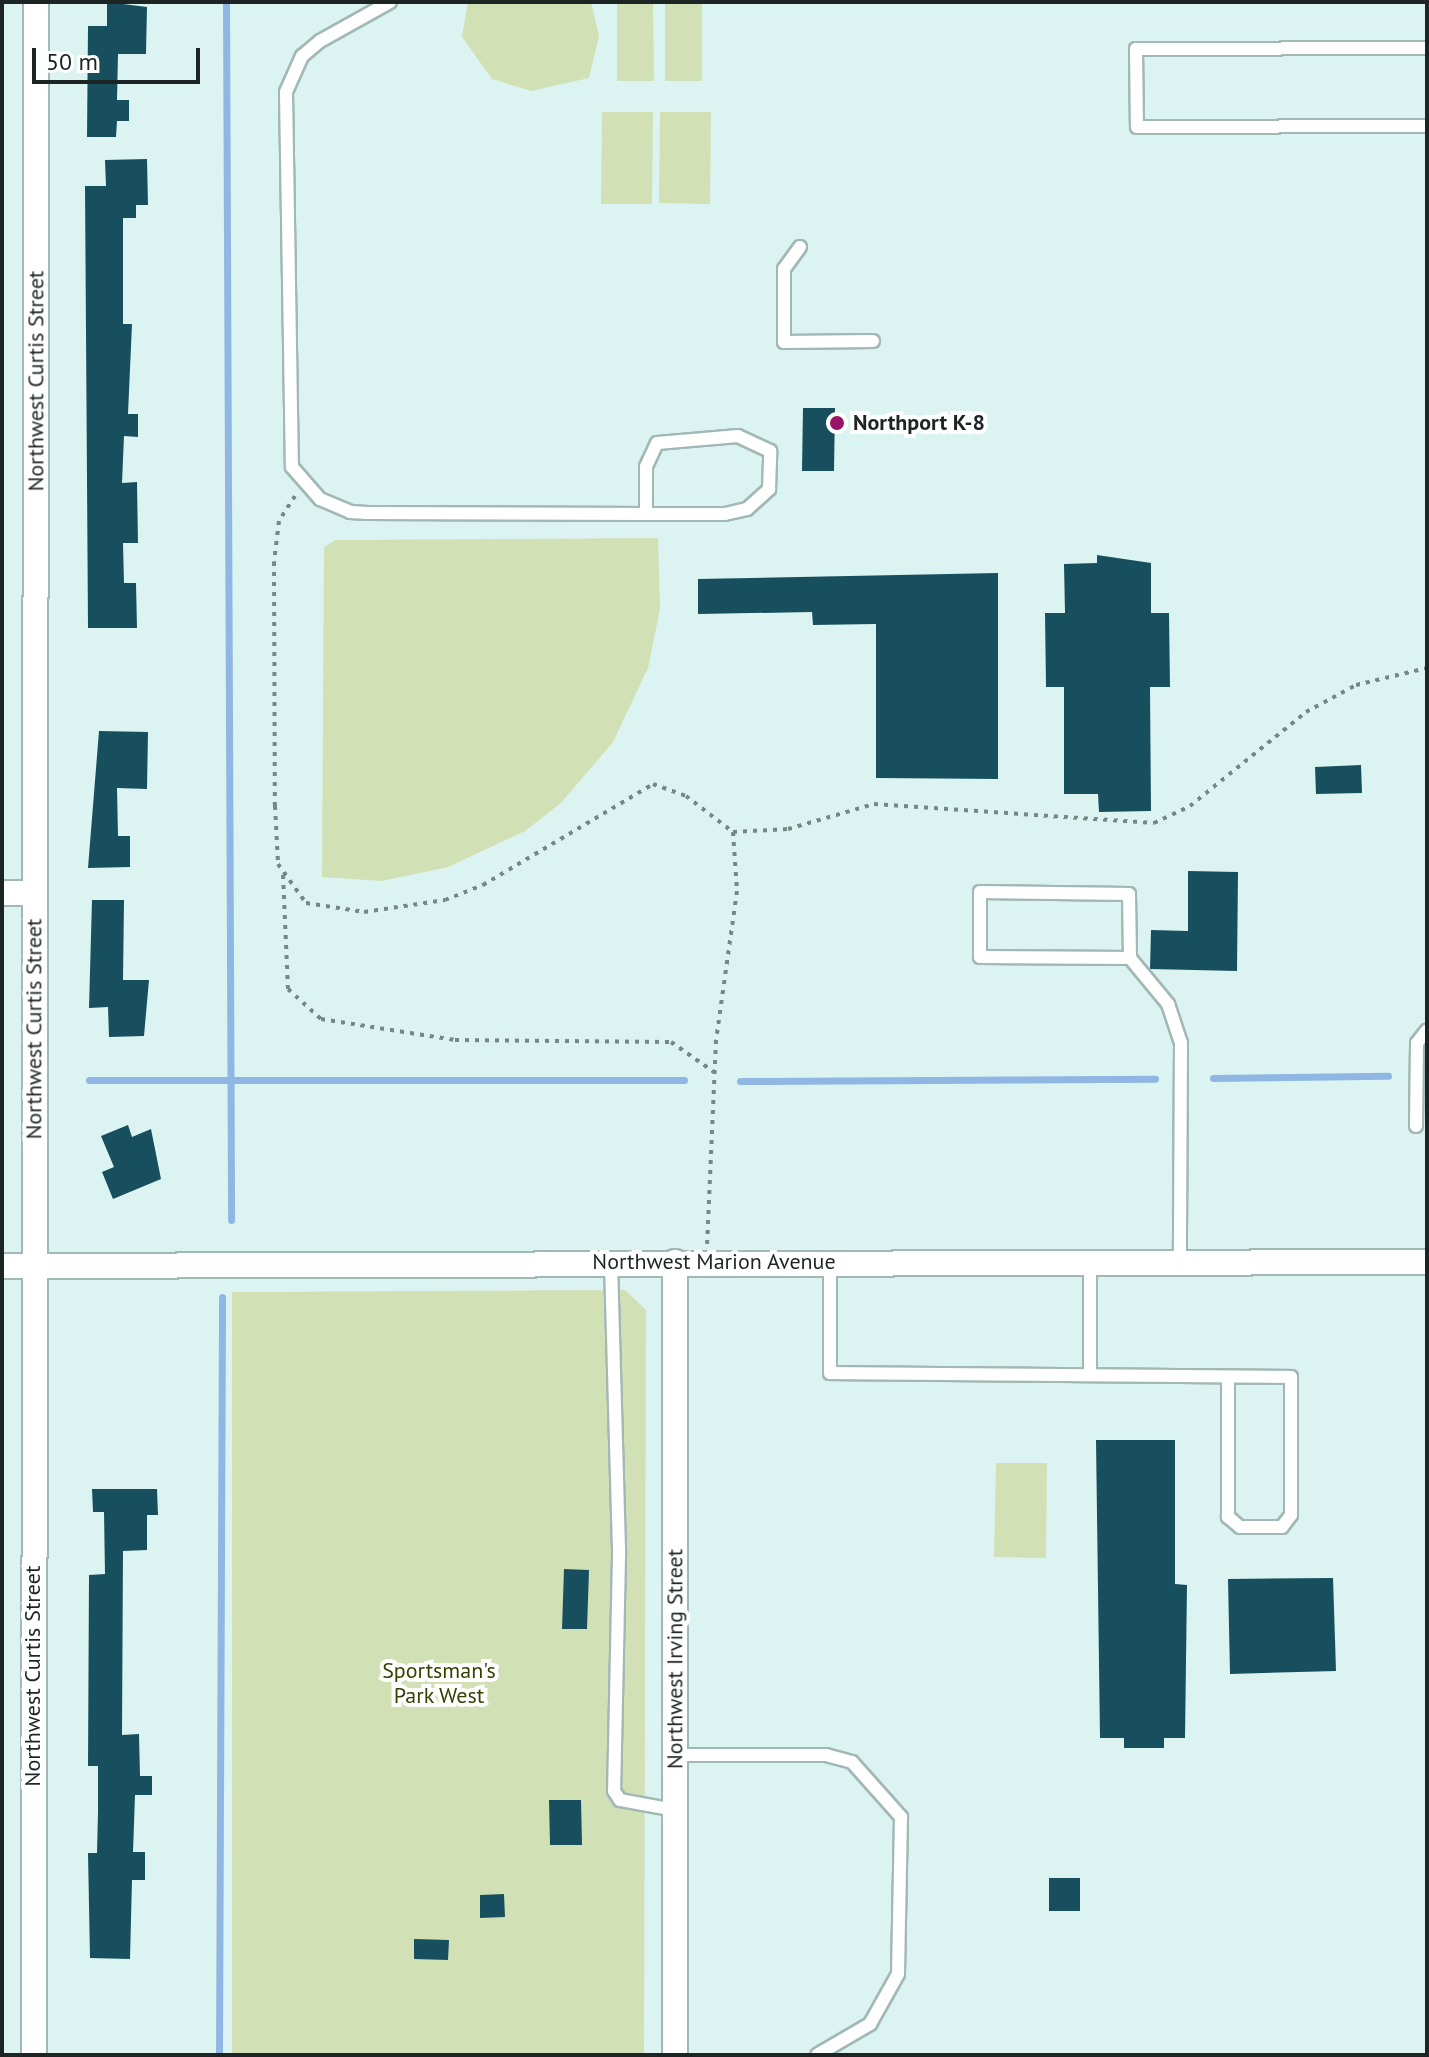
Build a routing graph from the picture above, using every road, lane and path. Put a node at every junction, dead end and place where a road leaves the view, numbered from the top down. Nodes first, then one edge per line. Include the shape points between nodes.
1 (36, 2) edge
2 (390, 2) edge
3 (1427, 48) edge
4 (1427, 126) edge
5 (800, 247) dead end
6 (873, 341) dead end
7 (305, 487) junction
8 (646, 514) junction
9 (1427, 668) edge
10 (733, 832) junction
11 (283, 872) junction
12 (2, 893) edge
13 (34, 893) junction
14 (1130, 958) junction
15 (1427, 1030) edge
16 (714, 1072) junction
17 (1416, 1126) dead end
18 (675, 1262) junction
19 (707, 1262) junction
20 (830, 1262) junction
21 (1090, 1262) junction
22 (1180, 1262) junction
23 (1427, 1262) edge
24 (611, 1263) junction
25 (2, 1266) edge
26 (33, 1267) junction
27 (1090, 1375) junction
28 (1228, 1377) junction
29 (675, 1755) junction
30 (675, 1810) junction
31 (34, 2055) edge
32 (675, 2055) edge
33 (817, 2055) edge

1 - 13 street, Northwest Curtis Street
2 - 7 lane via 302,56 286,92 288,450
3 - 4 lane via 1136,49 1137,127
5 - 6 lane via 784,269 784,342
7 - 8 lane via 350,512
7 - 11 path via 279,521 274,562 275,806
8 - 8 lane via 747,509 774,479 770,451 738,436 657,443 646,467
9 - 10 path via 1356,685 1306,712 1190,806 1154,823 874,804 788,829
10 - 11 path via 686,796 653,784 510,870 445,900 334,912 306,903
10 - 16 path via 733,953
11 - 16 path via 285,980 321,1019 455,1040 671,1042
12 - 13 street
13 - 26 street, Northwest Curtis Street
14 - 14 lane via 1129,894 980,892 980,957
14 - 22 lane via 1168,1004 1181,1043
15 - 17 lane via 1417,1043
16 - 19 path
18 - 19 street, Northwest Marion Avenue
18 - 24 street, Northwest Marion Avenue
18 - 29 street, Northwest Irving Street
19 - 20 street, Northwest Marion Avenue
20 - 21 street, Northwest Marion Avenue
20 - 27 lane via 830,1373
21 - 22 street, Northwest Marion Avenue
21 - 27 lane
22 - 23 street, Northwest Marion Avenue
24 - 26 street, Northwest Marion Avenue
24 - 30 lane via 619,1556 614,1791 620,1800
25 - 26 street, Northwest Marion Avenue
26 - 31 street, Northwest Curtis Street
27 - 28 lane
28 - 28 lane via 1291,1377 1291,1515 1282,1527 1240,1527 1228,1517
29 - 30 street, Northwest Irving Street
29 - 33 lane via 852,1762 901,1817 898,1974 870,2024
30 - 32 street, Northwest Irving Street

